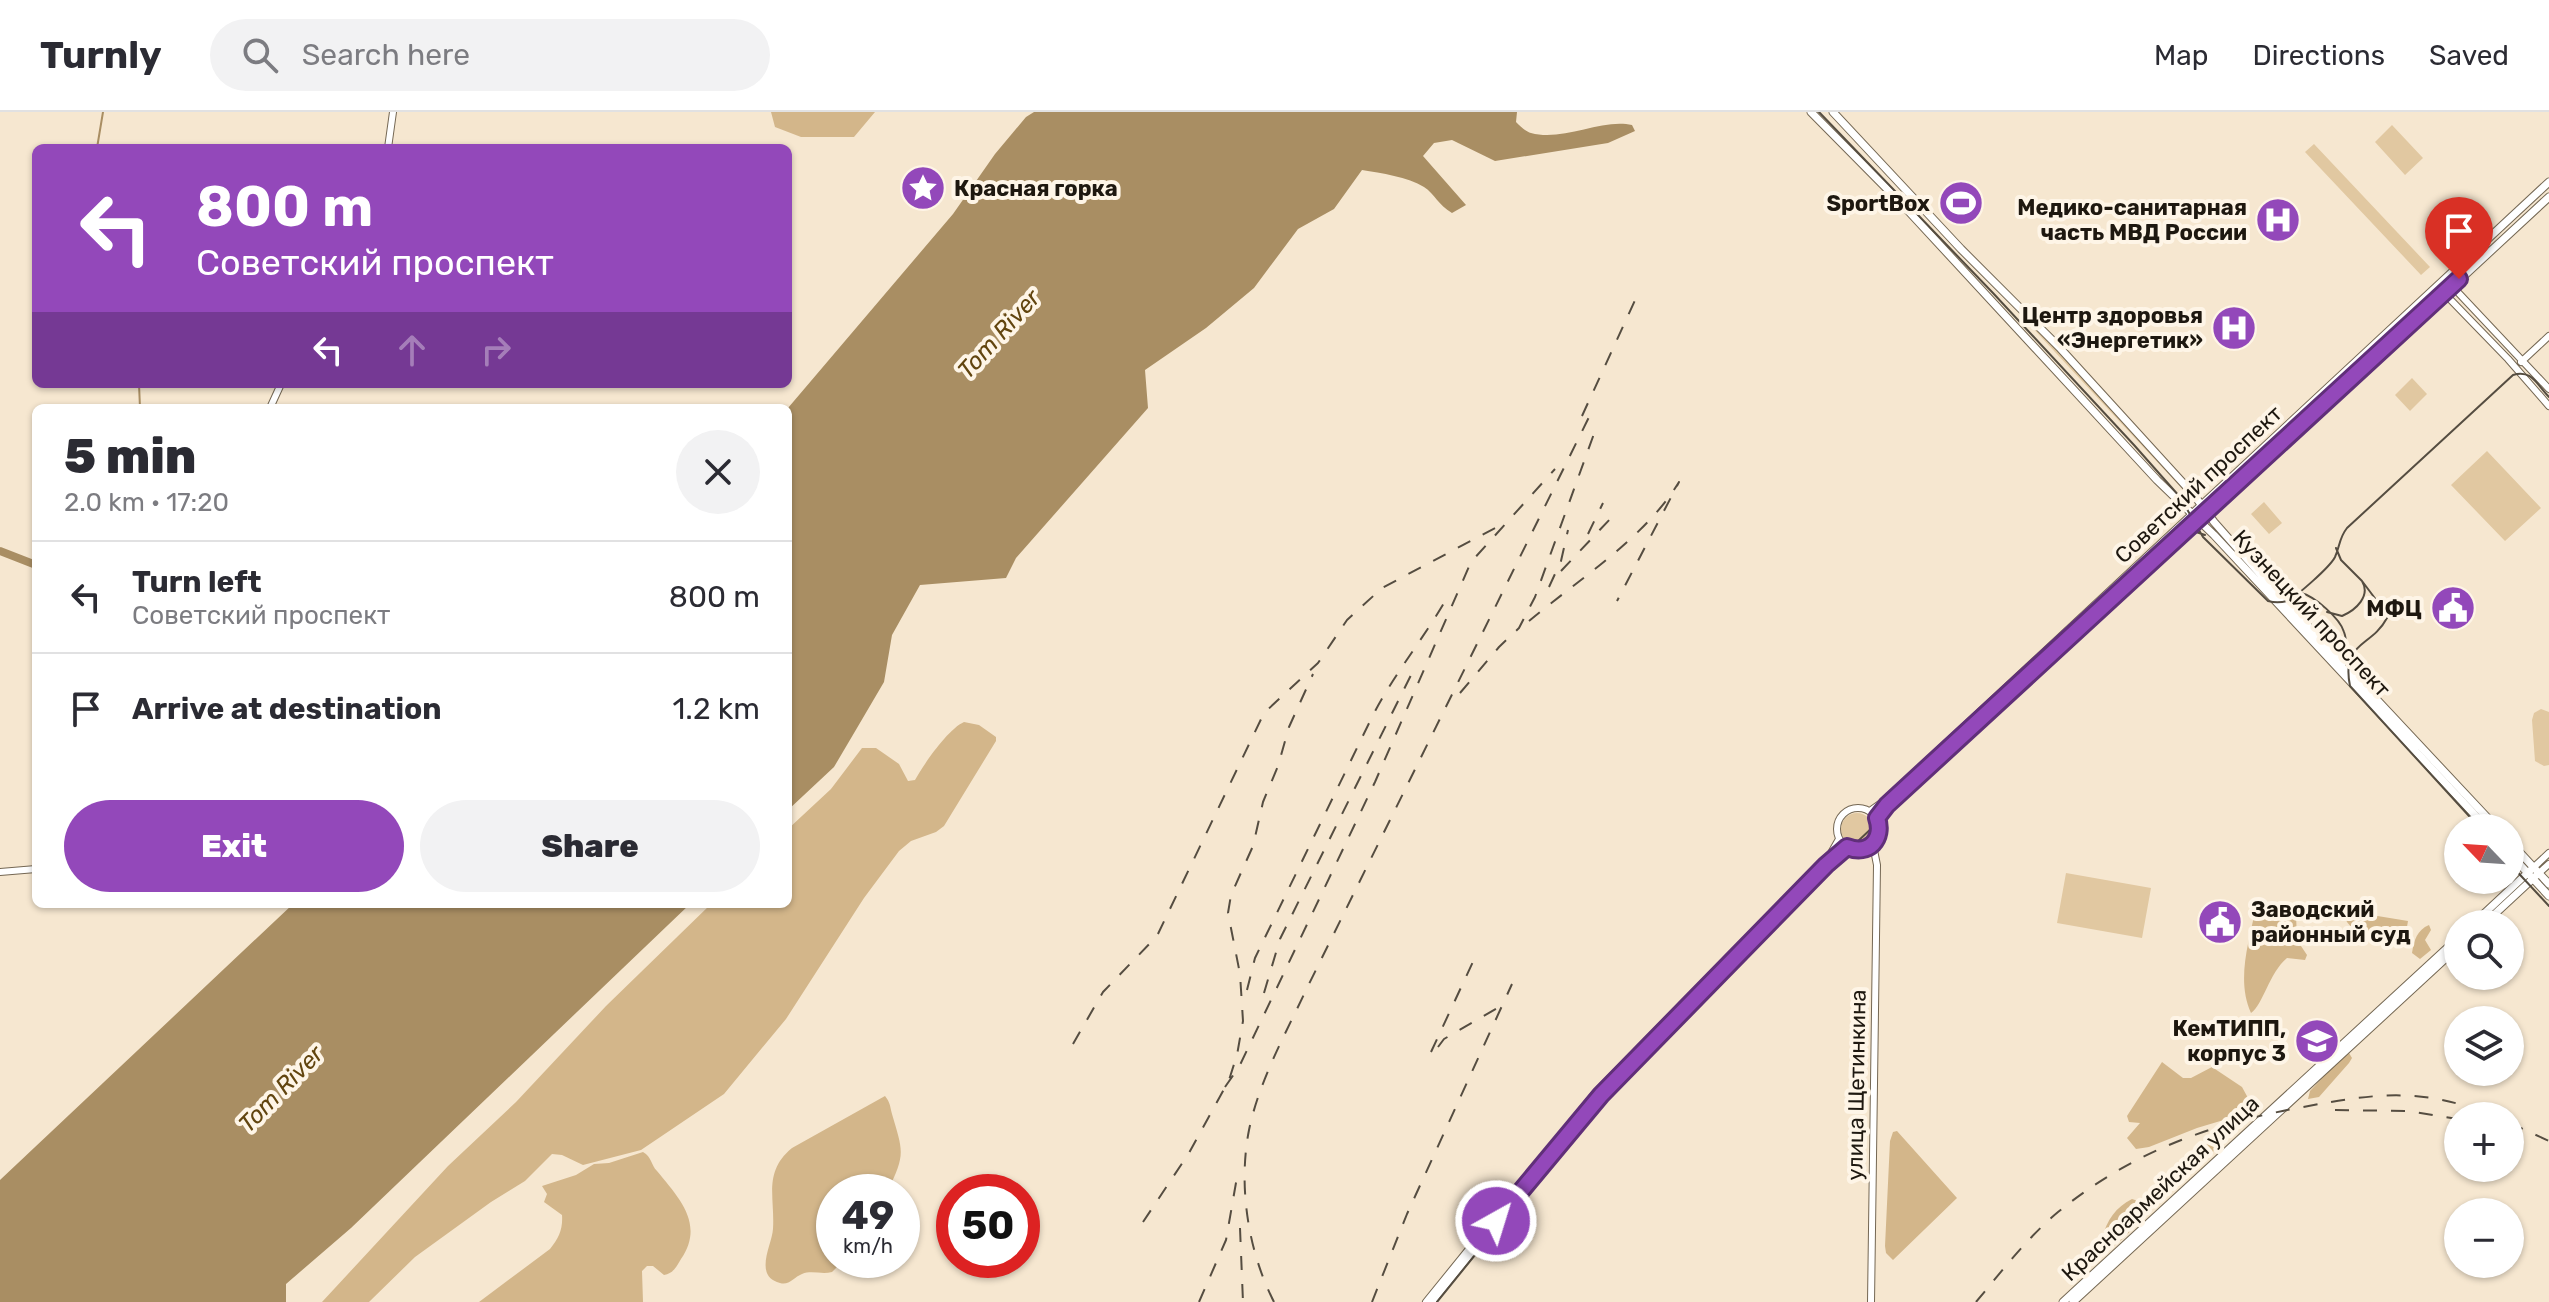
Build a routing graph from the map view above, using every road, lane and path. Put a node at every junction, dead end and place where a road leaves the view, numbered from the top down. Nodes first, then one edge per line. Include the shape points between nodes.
1 (393, 112) edge
2 (1811, 112) edge
3 (1833, 112) edge
4 (389, 144) edge
5 (2549, 182) edge
6 (2549, 197) edge
7 (2491, 235) junction
8 (2499, 243) junction
9 (2445, 279) junction
10 (2452, 286) junction
11 (2436, 288) junction
12 (2444, 293) junction
13 (2549, 336) edge
14 (2523, 360) junction
15 (2515, 366) junction
16 (2549, 389) edge
17 (2549, 406) edge
18 (2203, 509) junction
19 (2194, 517) junction
20 (1870, 811) junction
21 (2474, 814) edge
22 (2484, 814) edge
23 (1877, 818) junction
24 (1839, 839) junction
25 (1873, 845) junction
26 (1847, 847) junction
27 (1863, 850) junction
28 (2549, 853) edge
29 (2524, 860) edge
30 (2549, 864) edge
31 (2524, 865) edge
32 (32, 869) edge
33 (1877, 869) junction
34 (0, 872) edge
35 (2534, 873) junction
36 (2549, 884) edge
37 (2549, 896) edge
38 (2490, 910) edge
39 (2498, 910) edge
40 (2444, 951) edge
41 (2444, 960) edge
42 (1533, 1172) junction
43 (1426, 1302) edge
44 (1432, 1302) edge
45 (1871, 1302) edge
46 (2063, 1302) edge
47 (2073, 1302) edge

1 - 4 main road
2 - 19 main road, Кузнецкий проспект
3 - 18 main road, Кузнецкий проспект via 2059,347
5 - 7 main road, Советский проспект
6 - 8 main road, Советский проспект
7 - 8 main road
7 - 9 main road, Советский проспект
8 - 10 main road, Советский проспект
9 - 10 main road
9 - 11 main road, Советский проспект
10 - 12 main road, Советский проспект
10 - 14 main road
11 - 12 main road
11 - 18 main road, Советский проспект
12 - 15 main road
12 - 18 main road, Советский проспект
13 - 14 main road
14 - 15 main road
14 - 16 main road
15 - 17 main road
18 - 19 main road, Советский проспект
18 - 22 main road, Кузнецкий проспект
19 - 20 main road, Советский проспект
19 - 21 main road, Кузнецкий проспект
19 - 23 main road, Советский проспект
20 - 23 main road
20 - 24 main road via 1853,808 1842,815
23 - 25 main road via 1879,834
24 - 26 main road
24 - 42 main road via 1596,1092
25 - 27 main road
25 - 33 main road, улица Щетинкина
26 - 27 main road
26 - 42 main road via 1601,1095
27 - 33 main road
28 - 35 main road
29 - 35 main road
30 - 35 main road
31 - 35 main road
32 - 34 main road
33 - 45 main road, улица Щетинкина
35 - 36 main road
35 - 37 main road
35 - 38 main road
35 - 39 main road
40 - 46 main road, Красноармейская улица
41 - 47 main road, Красноармейская улица
42 - 43 main road
42 - 44 main road

